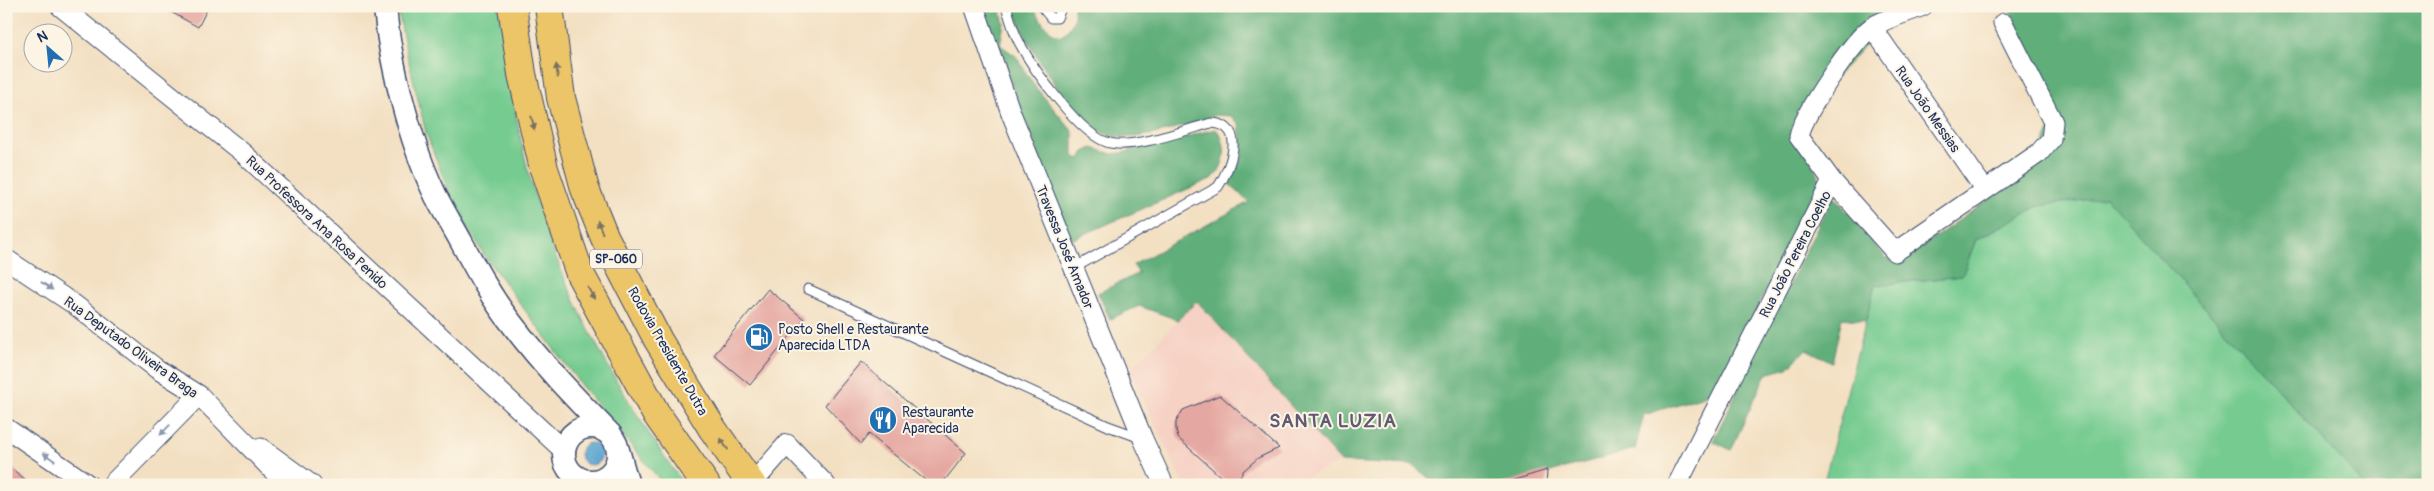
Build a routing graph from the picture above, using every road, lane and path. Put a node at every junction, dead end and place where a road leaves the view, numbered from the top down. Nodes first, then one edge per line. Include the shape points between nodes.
1 (386, 6) edge
2 (512, 6) edge
3 (549, 6) edge
4 (974, 6) edge
5 (1006, 6) edge
6 (1041, 6) edge
7 (1062, 6) edge
8 (1922, 6) edge
9 (70, 9) edge
10 (2003, 23) dead end
11 (1872, 27) junction
12 (1832, 181) junction
13 (1985, 190) junction
14 (6, 259) edge
15 (1074, 268) junction
16 (808, 289) dead end
17 (558, 381) junction
18 (198, 395) junction
19 (6, 428) edge
20 (1143, 439) junction
21 (614, 441) junction
22 (248, 443) junction
23 (564, 447) junction
24 (582, 481) edge
25 (752, 484) edge
26 (89, 485) edge
27 (111, 485) edge
28 (287, 485) edge
29 (312, 485) edge
30 (628, 485) edge
31 (706, 485) edge
32 (826, 485) edge
33 (1164, 485) edge
34 (1677, 485) edge

1 - 17 street via 395,65 417,152 433,192 481,280 511,324
2 -> 31 highway, SP-060 via 522,74 544,170 580,274 655,412
25 -> 3 highway, Rodovia Presidente Dutra / SP-060 via 712,428 658,340 605,238 585,189 561,98
4 - 15 street, Travessa José Amador via 1011,113
5 - 15 lane via 1019,42 1038,73 1079,124 1094,136 1110,144 1130,144 1211,123 1221,124 1232,140 1233,157 1218,187
6 - 7 lane via 1051,18 1057,18
8 - 11 street
9 - 23 street, Rua Professora Ana Rosa Penido via 244,154
10 - 13 street, Rua João Pereira Coelho via 2053,122 2051,139 2039,153
11 - 12 street via 1844,60 1801,124 1799,136
11 - 13 street, Rua João Messias
12 - 13 street, Rua João Pereira Coelho via 1895,252
12 - 34 street, Rua João Pereira Coelho
14 -> 18 street, Rua Deputado Oliveira Braga
15 - 20 street, Travessa José Amador
16 - 20 lane
17 - 21 street
17 - 23 street via 569,409 570,423
18 - 22 street, Rua Deputado Oliveira Braga
18 -> 27 street
26 -> 19 street
20 - 33 street, Travessa José Amador
21 - 23 street via 602,429 580,428 571,434
21 - 24 street, Rua Professora Ana Rosa Penido via 618,457 611,473 595,481
21 - 30 street
22 - 28 street
22 - 29 street via 267,450
23 - 24 street, Rua Professora Ana Rosa Penido via 564,461 569,471
25 - 32 street via 787,444

